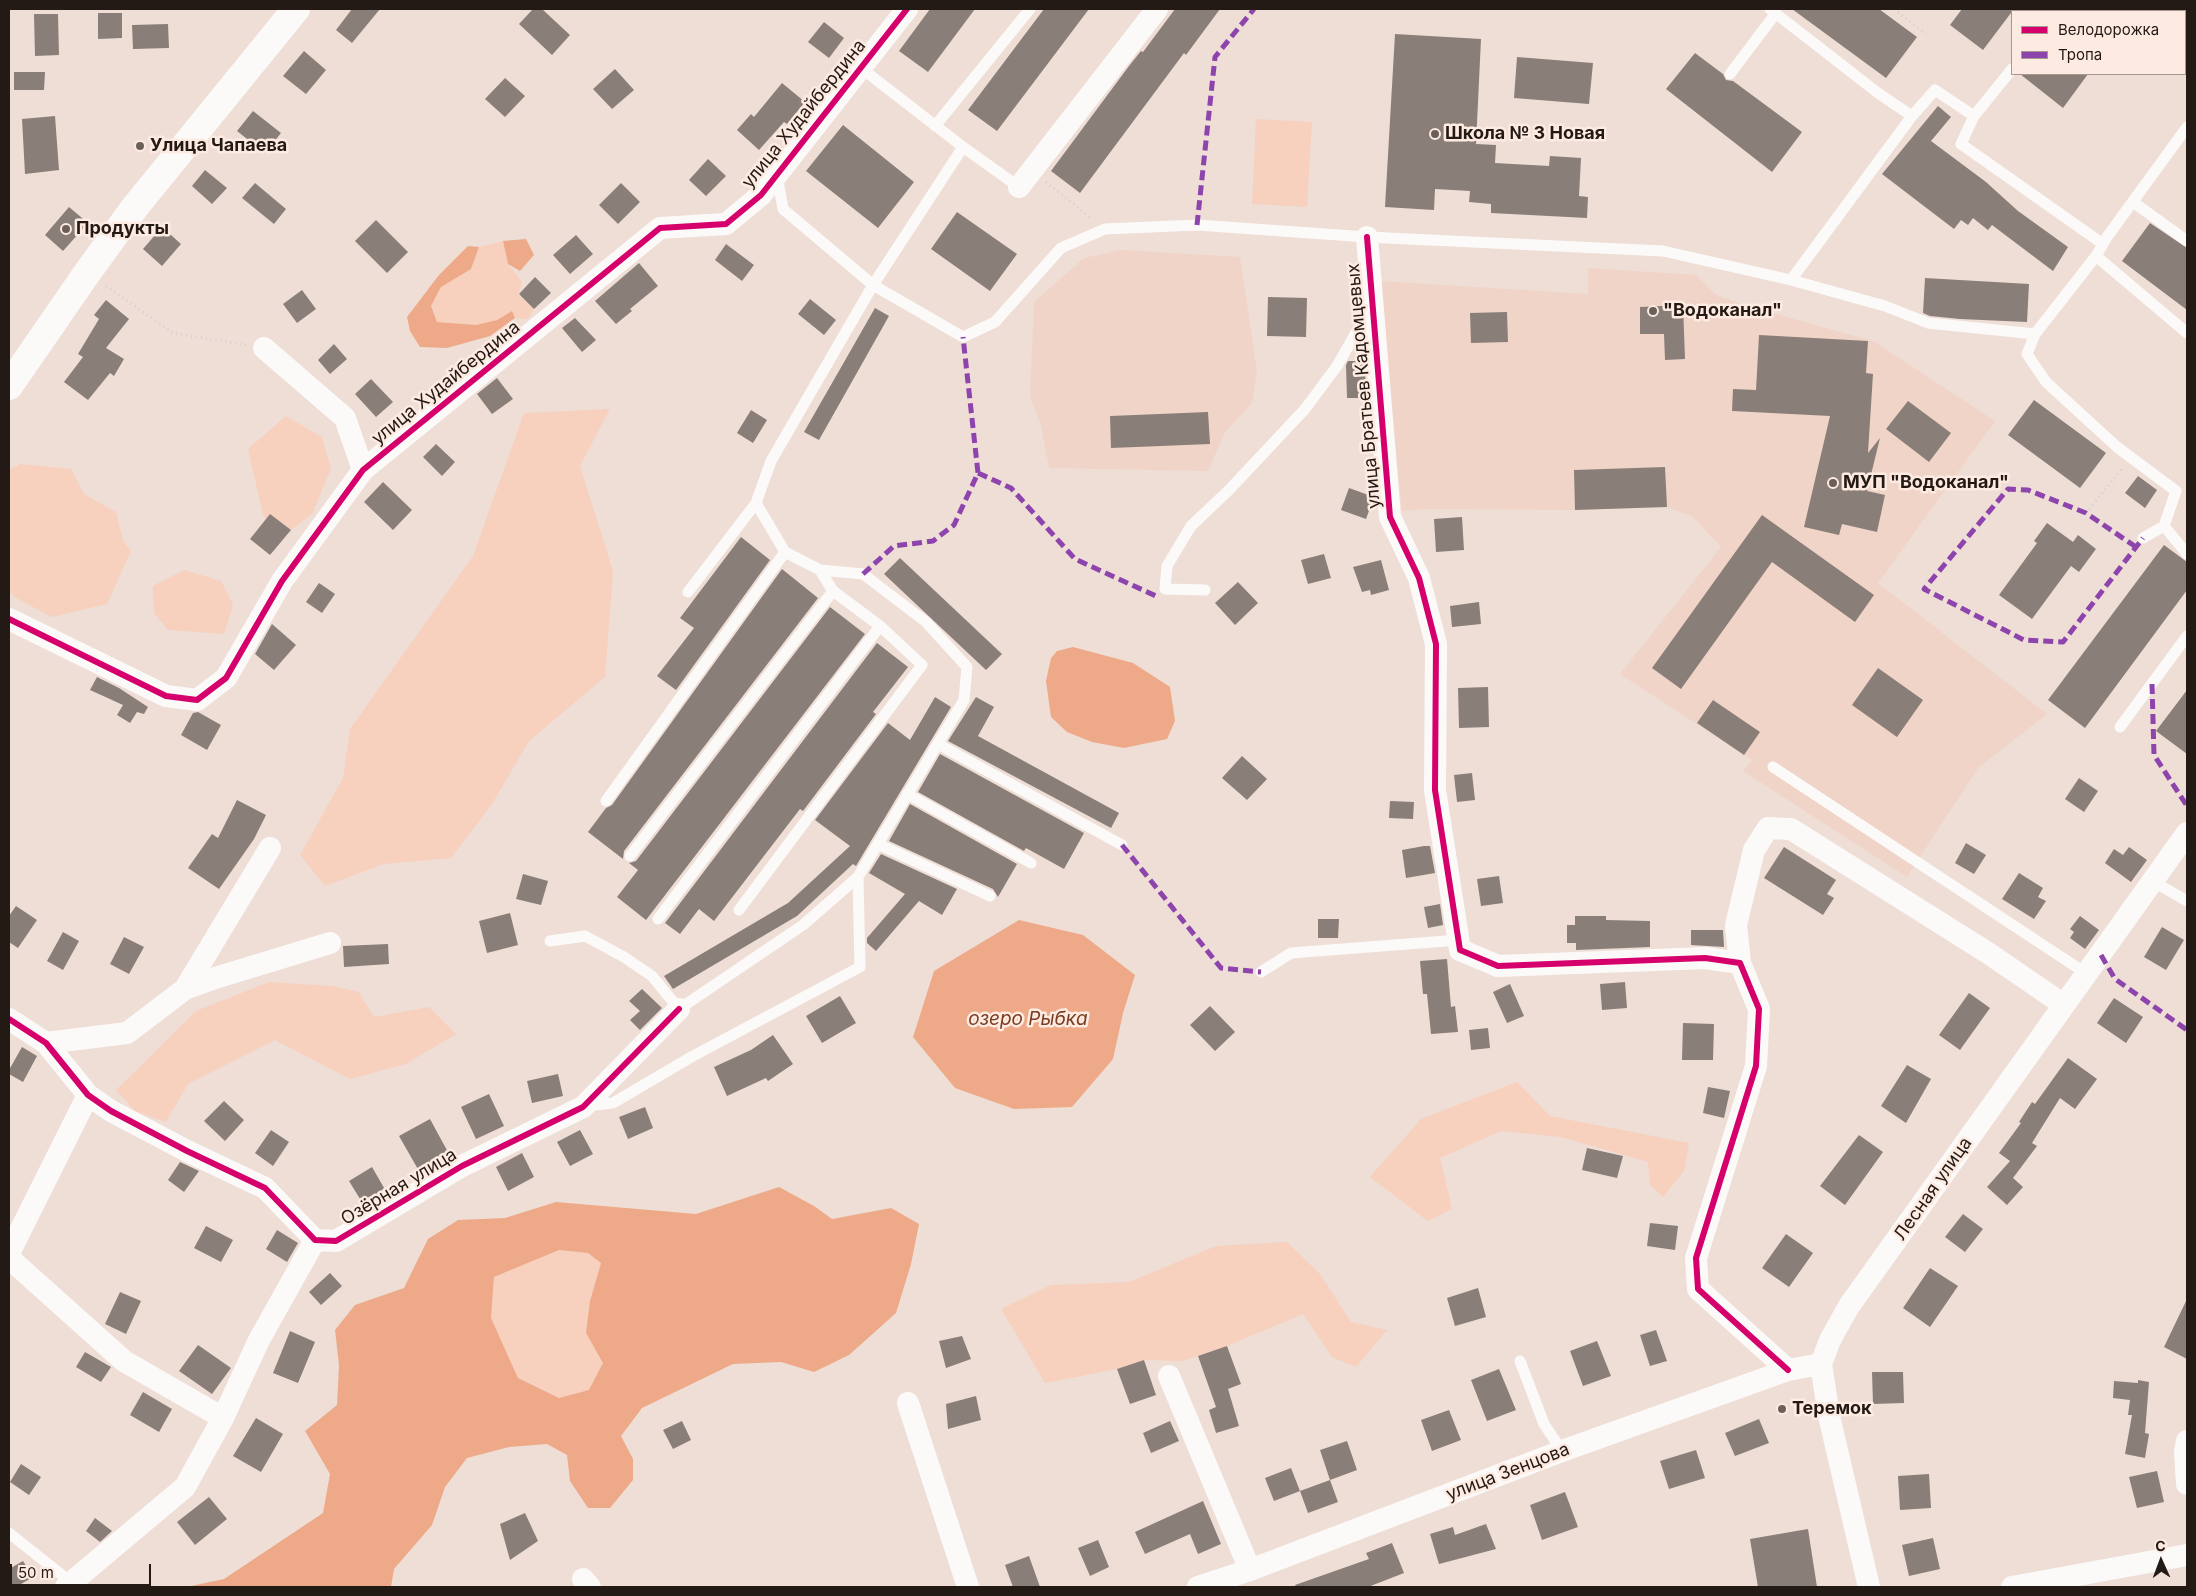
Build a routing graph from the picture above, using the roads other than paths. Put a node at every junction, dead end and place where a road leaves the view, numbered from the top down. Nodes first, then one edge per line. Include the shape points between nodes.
1 (296, 9) edge
2 (907, 9) edge
3 (1030, 9) edge
4 (1157, 9) edge
5 (1773, 11) edge
6 (861, 68) junction
7 (2011, 70) edge
8 (1730, 74) dead end
9 (1912, 116) junction
10 (1974, 116) junction
11 (935, 126) junction
12 (2187, 127) edge
13 (963, 147) junction
14 (777, 174) junction
15 (1025, 179) joint
16 (2133, 202) junction
17 (1367, 237) junction
18 (2187, 241) edge
19 (2103, 244) junction
20 (2096, 256) junction
21 (1791, 280) junction
22 (873, 285) junction
23 (1372, 304) junction
24 (2187, 332) edge
25 (2035, 334) junction
26 (264, 348) road end
27 (9, 382) edge
28 (363, 470) junction
29 (756, 503) junction
30 (2164, 526) junction
31 (2143, 538) dead end
32 (785, 552) junction
33 (2187, 554) edge
34 (820, 570) junction
35 (1205, 590) dead end
36 (833, 591) junction
37 (688, 592) dead end
38 (9, 619) edge
39 (880, 626) junction
40 (2187, 636) edge
41 (2120, 727) dead end
42 (938, 744) junction
43 (1773, 767) dead end
44 (907, 794) junction
45 (606, 801) dead end
46 (2187, 833) edge
47 (878, 844) junction
48 (1122, 845) dead end
49 (270, 848) dead end
50 (630, 856) dead end
51 (1031, 863) dead end
52 (858, 877) junction
53 (2154, 882) junction
54 (990, 896) dead end
55 (2187, 901) edge
56 (740, 910) dead end
57 (658, 919) dead end
58 (1459, 940) junction
59 (550, 941) dead end
60 (330, 943) dead end
61 (1740, 963) junction
62 (1261, 972) dead end
63 (2087, 974) junction
64 (185, 989) junction
65 (2064, 1004) junction
66 (679, 1009) junction
67 (9, 1019) edge
68 (46, 1043) junction
69 (88, 1095) junction
70 (583, 1107) junction
71 (315, 1240) junction
72 (9, 1253) edge
73 (9, 1258) edge
74 (1520, 1361) dead end
75 (1821, 1364) junction
76 (1788, 1370) junction
77 (1169, 1376) dead end
78 (908, 1403) dead end
79 (223, 1418) junction
80 (2187, 1441) edge
81 (1562, 1451) junction
82 (2187, 1484) edge
83 (9, 1533) edge
84 (2187, 1555) edge
85 (1250, 1570) junction
86 (69, 1585) edge
87 (968, 1587) edge
88 (1198, 1587) edge
89 (1869, 1587) edge
90 (2012, 1587) edge

1 - 27 main road via 167,167
2 - 6 street, улица Худайбердина
3 - 11 lane
4 - 15 street
5 - 8 lane
5 - 9 lane
6 - 11 lane
6 - 14 street, улица Худайбердина
7 - 10 lane
9 - 10 lane via 1935,90
9 - 21 lane
10 - 19 lane via 1961,144
11 - 13 lane
12 - 16 lane
13 - 15 lane
13 - 22 lane
14 - 22 lane via 782,209
14 - 28 street, улица Худайбердина via 761,195 726,224 660,228
16 - 18 lane
16 - 19 lane
17 - 21 lane via 1663,250
17 - 22 lane via 1197,225 1106,229 1062,248 995,322 963,337
17 - 23 street, улица Братьев Кадомцевых
19 - 20 lane
20 - 24 lane
20 - 25 lane
21 - 25 lane via 1885,306 1928,323
22 - 29 lane via 771,461
23 - 35 lane via 1337,366 1305,409 1230,490 1191,526 1168,566 1165,589
23 - 58 street, улица Братьев Кадомцевых via 1390,517 1419,578 1436,644 1436,790
25 - 30 lane via 2027,354 2046,382 2117,447 2176,491
26 - 28 street via 344,418
28 - 38 street, улица Худайбердина via 282,581 226,678 197,700 166,696
29 - 32 lane
29 - 37 lane
30 - 31 lane
30 - 33 lane
32 - 34 lane
32 - 45 lane
34 - 36 lane
34 - 42 lane via 863,574 926,622 967,667 964,700
36 - 39 lane
36 - 50 lane
39 - 56 lane via 922,665
39 - 57 lane
40 - 41 lane
42 - 44 lane
42 - 48 lane
43 - 63 lane
44 - 47 lane
44 - 51 lane
46 - 53 street, Лесная улица
47 - 52 lane
47 - 54 lane
49 - 64 street
52 - 66 lane via 803,925
52 - 70 lane via 860,967 693,1056 613,1103
53 - 55 lane
53 - 63 street, Лесная улица
58 - 61 street via 1460,950 1498,966 1705,958
58 - 62 lane via 1291,952
59 - 66 lane via 585,936 652,976
60 - 64 street
61 - 65 street via 1736,925 1754,850 1768,828 1791,830
61 - 76 street via 1759,1009 1756,1066 1696,1258 1698,1289
63 - 65 street, Лесная улица
64 - 68 street via 127,1033
65 - 75 street, Лесная улица via 1849,1306
66 - 70 street, Озёрная улица
67 - 68 street
68 - 69 street
69 - 71 street via 178,1147 265,1188
69 - 72 street
70 - 71 street, Озёрная улица via 462,1166 336,1241
71 - 79 street via 259,1340
73 - 79 street via 124,1361
74 - 81 lane via 1544,1424
75 - 76 street, улица Зенцова
75 - 89 street
76 - 81 street, улица Зенцова
77 - 85 street
78 - 87 street
79 - 86 street via 185,1487
80 - 82 street
81 - 85 street, улица Зенцова
83 - 86 lane
84 - 90 street
85 - 88 street, улица Зенцова

